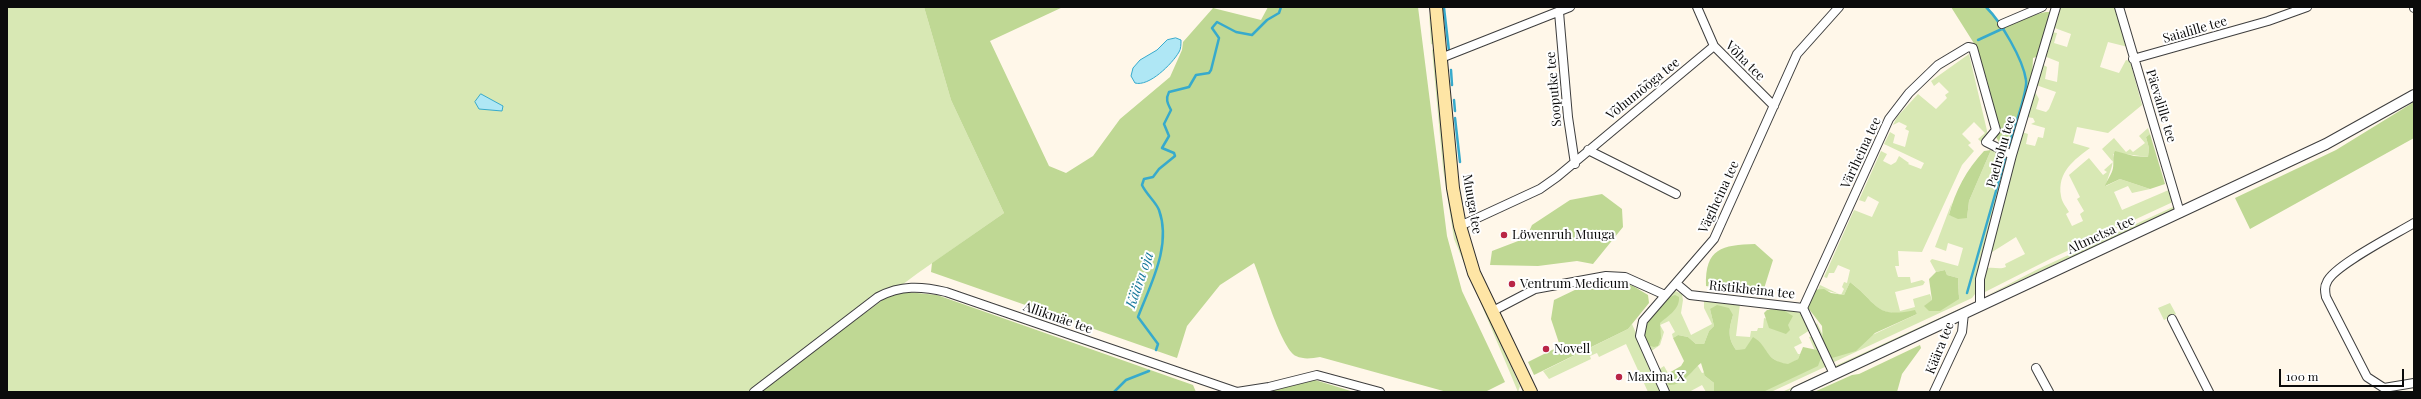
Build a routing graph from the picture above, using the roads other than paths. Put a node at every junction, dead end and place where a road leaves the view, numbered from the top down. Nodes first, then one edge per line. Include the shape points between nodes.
1 (1436, 7) edge
2 (1570, 7) edge
3 (1697, 7) edge
4 (2042, 7) edge
5 (2056, 7) edge
6 (2119, 7) edge
7 (2307, 7) edge
8 (1837, 8) edge
9 (1559, 12) junction
10 (2002, 24) dead end
11 (1714, 46) junction
12 (1441, 58) junction
13 (2133, 59) junction
14 (2414, 95) edge
15 (1774, 106) junction
16 (1588, 150) junction
17 (2012, 155) junction
18 (1575, 164) junction
19 (1676, 194) dead end
20 (2180, 213) junction
21 (2414, 223) edge
22 (1460, 226) junction
23 (1677, 284) junction
24 (1665, 295) junction
25 (1980, 305) junction
26 (1803, 308) junction
27 (1491, 312) junction
28 (1964, 313) junction
29 (2172, 319) dead end
30 (2036, 368) dead end
31 (1834, 374) junction
32 (2414, 383) edge
33 (2383, 390) edge
34 (754, 392) edge
35 (1380, 392) edge
36 (1531, 392) edge
37 (1665, 392) edge
38 (1796, 392) edge
39 (1934, 392) edge
40 (2049, 392) edge
41 (2209, 392) edge

1 - 12 main road, Muuga tee
2 - 9 street
3 - 11 street, Võha tee
4 - 10 street
5 - 17 street, Paelrohu tee
6 - 13 street, Päevalille tee
7 - 13 street, Saialille tee via 2268,21
8 - 15 street, Vägiheina tee via 1801,48
9 - 12 street
9 - 18 street, Sooputke tee via 1568,117
11 - 15 street, Võha tee
11 - 16 street, Võhumõõga tee
12 - 22 main road, Muuga tee via 1453,188
13 - 20 street, Päevalille tee
14 - 20 street, Altmetsa tee via 2326,144
15 - 23 street, Vägiheina tee via 1714,239
16 - 18 street, Võhumõõga tee
16 - 19 street
17 - 25 street, Paelrohu tee via 1980,279
17 - 26 street, Väriheina tee via 1986,142 1996,130 1973,48 1968,47 1938,65 1889,119
18 - 22 street, Võhumõõga tee via 1540,189
20 - 25 street, Altmetsa tee
21 - 33 street via 2337,269 2326,282 2326,297 2367,377
22 - 27 main road, Muuga tee via 1474,273
23 - 24 street, Vägiheina tee
23 - 26 street, Ristikheina tee via 1690,296
24 - 27 street via 1625,277 1606,276 1535,289
24 - 37 street, Vägiheina tee via 1643,321 1640,336
25 - 28 street, Altmetsa tee
26 - 31 street, Ristikheina tee
27 - 36 main road, Muuga tee
28 - 31 street, Altmetsa tee
28 - 39 street, Käära tee via 1962,332
29 - 41 street
30 - 40 street
31 - 38 street, Altmetsa tee
32 - 33 street
34 - 35 street, Allikmäe tee via 878,297 890,291 912,287 946,292 1237,392 1317,375

